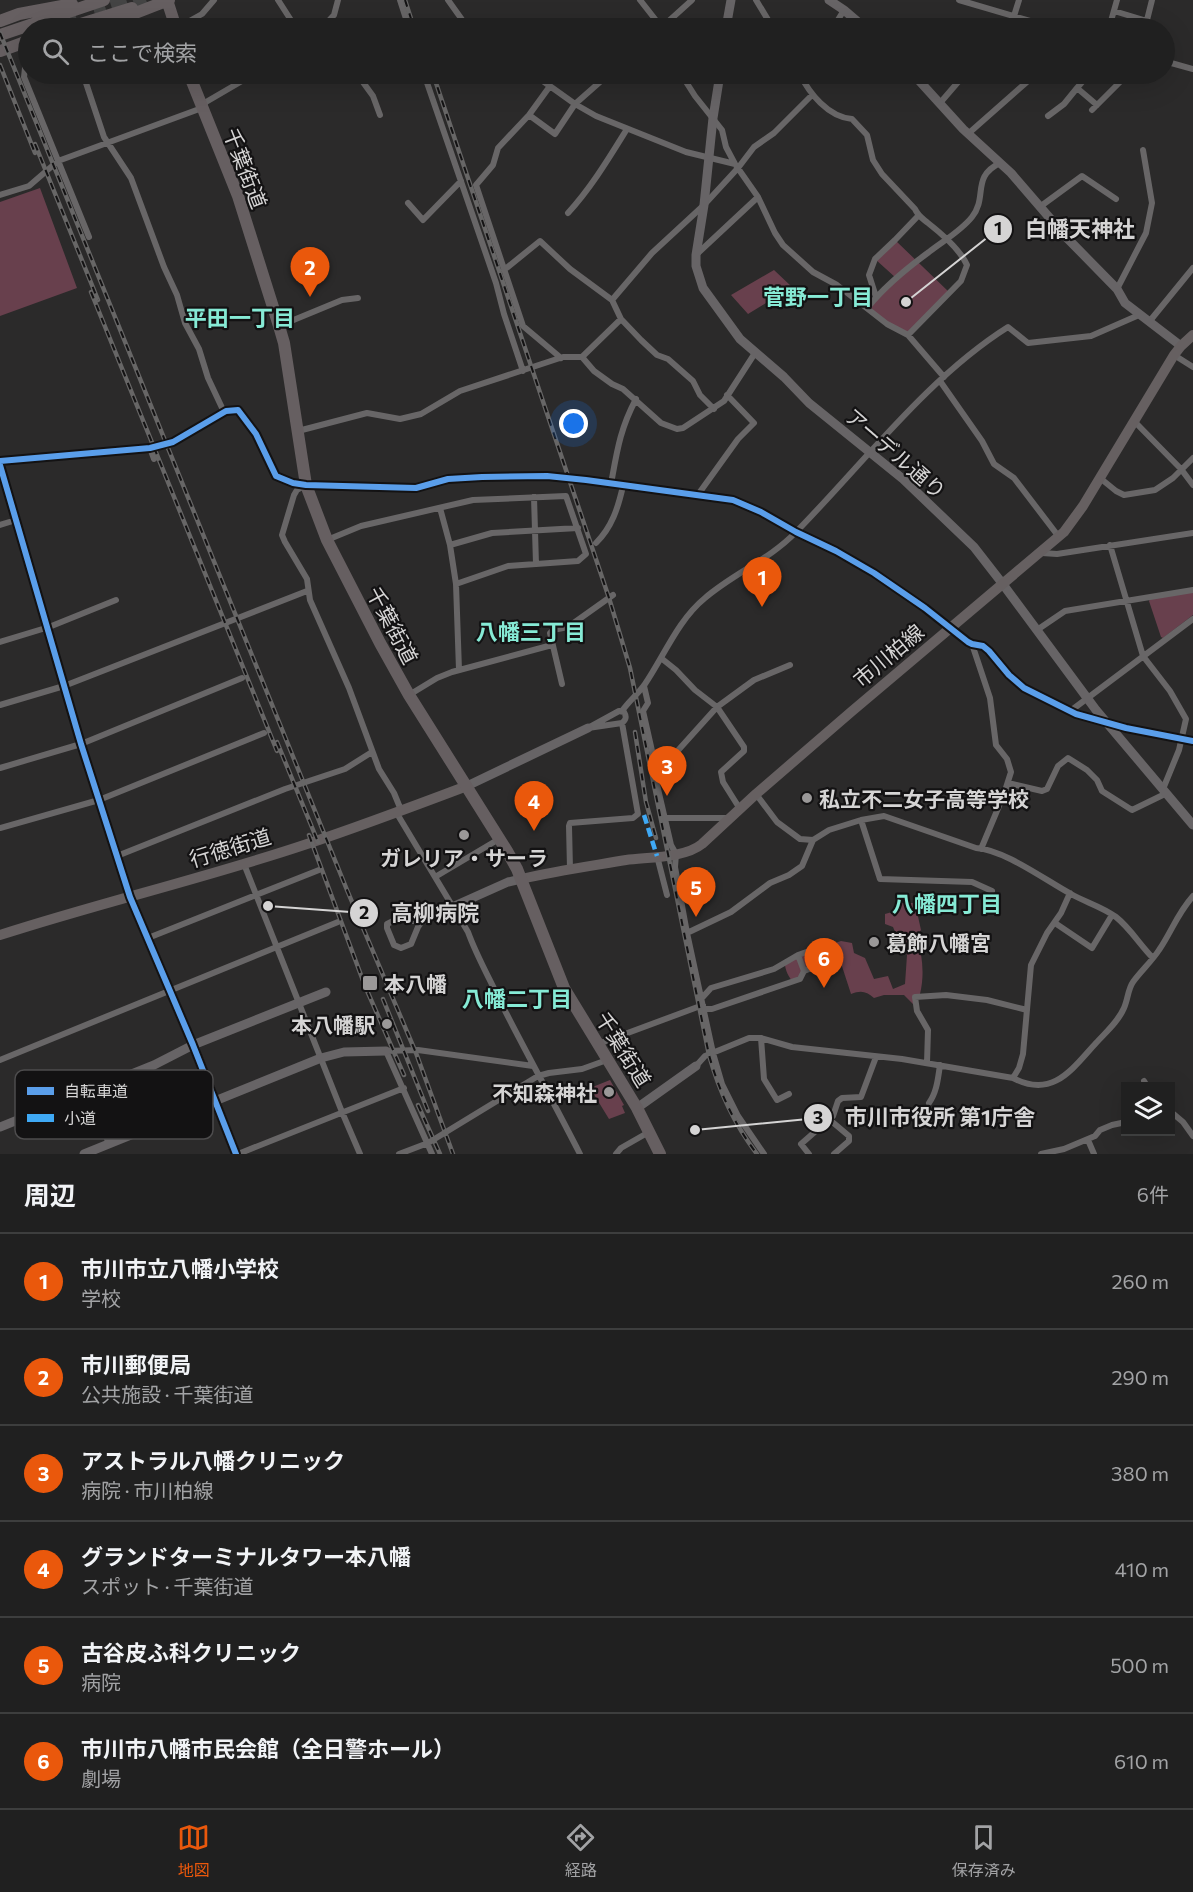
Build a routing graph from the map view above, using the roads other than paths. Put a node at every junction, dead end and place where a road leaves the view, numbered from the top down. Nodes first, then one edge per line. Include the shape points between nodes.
1 (86, 0) tunnel mouth
2 (104, 0) tunnel mouth
3 (168, 0) edge
4 (214, 0) edge
5 (278, 0) edge
6 (338, 0) edge
7 (400, 0) edge
8 (448, 0) edge
9 (640, 0) edge
10 (692, 0) edge
11 (731, 0) edge
12 (756, 0) edge
13 (829, 0) edge
14 (959, 0) edge
15 (1019, 0) edge
16 (1117, 0) edge
17 (1152, 0) edge
18 (61, 3) edge
19 (136, 7) tunnel mouth
20 (844, 10) junction
21 (1114, 11) junction
22 (1014, 16) junction
23 (51, 18) edge
24 (100, 18) edge
25 (129, 18) edge
26 (173, 18) edge
27 (195, 18) edge
28 (290, 18) edge
29 (331, 18) edge
30 (406, 18) edge
31 (461, 18) edge
32 (654, 18) edge
33 (673, 18) edge
34 (728, 18) edge
35 (767, 18) edge
36 (839, 18) edge
37 (853, 18) edge
38 (1021, 18) edge
39 (1112, 18) edge
40 (1137, 18) edge
41 (1148, 18) edge
42 (0, 21) edge
43 (18, 29) edge
44 (0, 35) edge
45 (18, 45) edge
46 (0, 51) edge
47 (18, 52) edge
48 (0, 57) edge
49 (1175, 63) edge
50 (1192, 67) edge
51 (27, 84) edge
52 (86, 84) edge
53 (193, 84) edge
54 (237, 84) edge
55 (364, 84) edge
56 (427, 84) edge
57 (547, 84) edge
58 (597, 84) edge
59 (687, 84) edge
60 (718, 84) edge
61 (806, 84) edge
62 (922, 84) edge
63 (956, 84) edge
64 (1025, 84) edge
65 (1080, 84) edge
66 (1118, 84) edge
67 (550, 86) junction
68 (1077, 88) junction
69 (812, 95) junction
70 (940, 103) junction
71 (574, 104) junction
72 (202, 108) junction
73 (380, 114) dead end
74 (529, 115) junction
75 (1048, 116) dead end
76 (713, 118) junction
77 (627, 129) junction
78 (969, 133) junction
79 (108, 143) junction
80 (1143, 150) dead end
81 (708, 157) junction
82 (58, 161) junction
83 (1000, 163) junction
84 (737, 166) junction
85 (461, 181) junction
86 (0, 195) edge
87 (758, 197) junction
88 (1116, 199) dead end
89 (408, 203) dead end
90 (704, 206) junction
91 (1041, 206) junction
92 (568, 213) dead end
93 (918, 216) junction
94 (89, 237) dead end
95 (946, 239) junction
96 (696, 255) junction
97 (1193, 268) edge
98 (504, 270) junction
99 (1117, 290) junction
100 (876, 297) junction
101 (358, 298) dead end
102 (612, 300) junction
103 (868, 307) junction
104 (1139, 315) junction
105 (621, 319) junction
106 (1149, 322) junction
107 (279, 326) junction
108 (908, 335) junction
109 (1193, 335) edge
110 (1178, 350) junction
111 (755, 353) junction
112 (582, 357) junction
113 (561, 358) junction
114 (1193, 367) edge
115 (523, 371) junction
116 (942, 379) junction
117 (727, 395) junction
118 (636, 399) junction
119 (714, 409) junction
120 (224, 412) junction
121 (1134, 421) junction
122 (298, 430) junction
123 (150, 448) junction
124 (870, 452) junction
125 (1193, 458) edge
126 (154, 459) dead end
127 (0, 463) edge
128 (1181, 469) junction
129 (1100, 478) junction
130 (611, 484) junction
131 (1193, 484) edge
132 (306, 485) junction
133 (623, 486) junction
134 (697, 496) junction
135 (534, 497) junction
136 (440, 508) junction
137 (16, 520) junction
138 (0, 525) edge
139 (578, 528) junction
140 (535, 531) junction
141 (796, 532) junction
142 (1193, 533) edge
143 (1057, 539) junction
144 (327, 540) junction
145 (596, 543) dead end
146 (450, 545) junction
147 (1110, 545) junction
148 (1041, 552) junction
149 (1062, 553) junction
150 (536, 564) junction
151 (1002, 583) junction
152 (456, 584) junction
153 (1193, 590) edge
154 (308, 591) junction
155 (613, 595) dead end
156 (116, 600) dead end
157 (1127, 600) junction
158 (1191, 620) edge
159 (49, 627) junction
160 (950, 628) junction
161 (1193, 628) edge
162 (1037, 630) junction
163 (0, 642) edge
164 (552, 645) junction
165 (972, 645) junction
166 (1143, 656) junction
167 (661, 658) junction
168 (790, 665) dead end
169 (459, 670) junction
170 (242, 678) dead end
171 (562, 684) dead end
172 (64, 686) junction
173 (644, 686) junction
174 (409, 695) junction
175 (1087, 699) junction
176 (0, 705) edge
177 (717, 707) junction
178 (622, 711) junction
179 (1072, 712) junction
180 (1105, 722) junction
181 (622, 723) junction
182 (588, 728) junction
183 (264, 733) dead end
184 (1183, 740) junction
185 (1193, 741) edge
186 (81, 744) junction
187 (372, 752) junction
188 (0, 768) edge
189 (657, 773) junction
190 (1008, 783) junction
191 (467, 786) junction
192 (1165, 791) junction
193 (756, 794) junction
194 (99, 800) junction
195 (740, 809) junction
196 (398, 811) junction
197 (664, 818) junction
198 (730, 818) junction
199 (861, 820) junction
200 (1193, 825) edge
201 (0, 828) edge
202 (813, 840) junction
203 (494, 842) dead end
204 (981, 849) junction
205 (676, 854) junction
206 (117, 856) junction
207 (657, 856) junction
208 (244, 864) junction
209 (570, 869) junction
210 (319, 870) dead end
211 (435, 877) junction
212 (521, 879) junction
213 (992, 891) dead end
214 (667, 894) dead end
215 (1070, 894) junction
216 (256, 895) junction
217 (1193, 896) edge
218 (130, 897) junction
219 (454, 908) junction
220 (1112, 915) junction
221 (423, 920) junction
222 (338, 922) dead end
223 (1054, 923) junction
224 (687, 933) junction
225 (0, 935) edge
226 (148, 938) junction
227 (277, 947) junction
228 (798, 955) junction
229 (1153, 958) junction
230 (804, 971) junction
231 (169, 991) junction
232 (326, 992) dead end
233 (299, 1001) junction
234 (702, 1004) junction
235 (1027, 1010) junction
236 (761, 1038) junction
237 (598, 1044) junction
238 (193, 1045) junction
239 (386, 1051) junction
240 (713, 1053) junction
241 (876, 1057) junction
242 (321, 1058) junction
243 (0, 1060) edge
244 (608, 1060) junction
245 (927, 1063) junction
246 (940, 1065) junction
247 (533, 1066) junction
248 (696, 1066) joint
249 (142, 1070) edge
250 (203, 1070) edge
251 (538, 1076) junction
252 (1013, 1078) junction
253 (404, 1088) junction
254 (789, 1094) dead end
255 (213, 1095) edge
256 (215, 1100) junction
257 (929, 1103) dead end
258 (637, 1108) junction
259 (342, 1112) junction
260 (1175, 1115) edge
261 (830, 1120) junction
262 (15, 1121) edge
263 (1121, 1123) edge
264 (0, 1127) edge
265 (650, 1132) junction
266 (1193, 1136) edge
267 (108, 1139) edge
268 (122, 1139) edge
269 (1088, 1140) junction
270 (428, 1143) junction
271 (110, 1144) junction
272 (84, 1154) edge
273 (237, 1154) edge
274 (360, 1154) edge
275 (399, 1154) edge
276 (432, 1154) edge
277 (580, 1154) edge
278 (616, 1154) edge
279 (660, 1154) edge
280 (764, 1154) edge
281 (808, 1154) edge
282 (834, 1154) edge
283 (1041, 1154) edge
284 (1094, 1154) edge

1 - 18 highway
2 - 23 highway
3 - 25 highway
3 - 26 highway
4 - 27 street
5 - 28 street
6 - 29 street
7 - 30 street
8 - 31 street
9 - 32 street
10 - 33 street
11 - 34 street
12 - 35 street
13 - 20 street
14 - 22 street
15 - 22 street
16 - 21 street
17 - 41 street
18 - 42 highway
19 - 24 highway
20 - 36 street
20 - 37 street
21 - 39 street
21 - 40 street
22 - 38 street
43 - 44 highway
45 - 46 highway
47 - 48 highway
49 - 50 street
51 - 82 street
52 - 79 street
53 - 72 highway, 千葉街道
54 - 72 street
55 - 73 street
56 - 85 street
57 - 67 street
58 - 71 street
59 - 76 street
60 - 76 street, アーデル通り
61 - 69 street
62 - 70 street
63 - 70 street
64 - 78 street
65 - 68 street
66 - 68 street via 1095,107
67 - 71 street
67 - 74 street
68 - 75 street
69 - 84 street
69 - 93 street via 840,118 852,118 867,135 873,160
70 - 78 street
71 - 74 street via 555,134
71 - 77 street
72 - 79 street
72 - 107 highway, 千葉街道 via 238,196
74 - 98 street via 498,148 493,165 476,185
76 - 81 street, アーデル通り
76 - 84 street
77 - 81 street
77 - 92 street
78 - 83 street
79 - 82 street
79 - 120 street via 131,178 185,323
80 - 99 street via 1152,202 1146,233
81 - 84 street
81 - 90 street, アーデル通り
82 - 86 street via 29,186
82 - 94 street
83 - 91 street
83 - 95 street via 982,179 974,214
84 - 87 street
84 - 90 street
85 - 89 street via 423,220
85 - 115 street
87 - 96 street
87 - 103 street via 775,233 792,255
88 - 91 street via 1082,176
90 - 96 street, アーデル通り
90 - 102 street via 652,253
91 - 99 street
93 - 95 street
93 - 100 street via 875,258 869,275
95 - 100 street
95 - 108 street via 967,265 961,281
96 - 111 street, アーデル通り via 703,288 731,328
97 - 106 street
98 - 102 street via 540,241
98 - 113 street via 523,326
99 - 104 street
100 - 103 street
101 - 107 street via 342,300
102 - 105 street
103 - 108 street via 887,324
104 - 106 street
104 - 116 street via 1091,336 1028,344 1008,327
105 - 112 street
105 - 119 street via 657,355 693,381
106 - 110 street
107 - 122 highway, 千葉街道
108 - 116 street
109 - 110 main road, 市川柏線
110 - 114 street
110 - 121 main road, 市川柏線
111 - 117 street
111 - 124 street, アーデル通り
112 - 113 street
112 - 118 street via 594,371
113 - 115 street
115 - 122 street via 460,391 421,414 400,419 367,413
116 - 124 street
116 - 143 street via 994,464 1014,478
117 - 119 street
117 - 134 street via 754,423
118 - 119 street via 661,423 677,429
118 - 130 street via 620,437
120 - 123 street via 172,442
120 - 132 street via 238,410 256,434 276,476
121 - 128 street
121 - 129 main road, 市川柏線
122 - 132 highway, 千葉街道
123 - 126 street
123 - 127 street
124 - 141 street
124 - 151 street, アーデル通り via 962,535
125 - 128 street
127 - 137 street
128 - 129 street via 1155,490 1125,495
128 - 131 street
129 - 143 main road, 市川柏線
130 - 132 street via 547,476 448,479 416,488
130 - 133 street
132 - 144 highway, 千葉街道
132 - 154 street via 294,495 282,535 307,579
133 - 134 street
133 - 145 street via 610,527
134 - 141 street via 733,500
135 - 136 street via 473,500
135 - 139 street via 566,496
135 - 140 street
136 - 144 street via 361,526
136 - 146 street
137 - 138 street
137 - 159 street
139 - 140 street
139 - 150 street via 586,554 578,561
140 - 146 street via 492,533
140 - 150 street
141 - 160 street via 874,573
141 - 167 street via 762,561 705,598
142 - 147 street
143 - 148 main road, 市川柏線
143 - 149 street
144 - 174 highway, 千葉街道
146 - 152 street
147 - 149 street
147 - 157 street
148 - 149 street
148 - 151 main road, 市川柏線
150 - 152 street via 508,566
151 - 160 main road, 市川柏線
151 - 162 street, アーデル通り
152 - 169 street
153 - 157 street
154 - 172 street
154 - 187 street
155 - 164 street via 568,627 553,630
156 - 159 street
157 - 162 street via 1065,611
157 - 166 street
158 - 161 street
158 - 166 street
159 - 163 street
159 - 172 street
160 - 165 street
160 - 193 main road, 市川柏線
162 - 175 street, アーデル通り
164 - 169 street
164 - 171 street
165 - 179 street via 989,651 1024,688
165 - 190 street via 990,698 996,745 1010,765
166 - 175 street
166 - 184 street via 1170,690 1186,719
167 - 173 street
167 - 177 street
168 - 177 street via 754,680
169 - 174 street
170 - 186 street
172 - 176 street
172 - 186 street
173 - 178 street
173 - 189 street via 648,703 643,711
174 - 191 highway, 千葉街道
175 - 179 street
175 - 180 street, アーデル通り
177 - 189 street
177 - 195 street via 744,747 721,772
178 - 181 street via 626,716
178 - 182 street
179 - 180 street
180 - 184 street
180 - 192 street, アーデル通り
181 - 182 street
181 - 209 street via 638,814 633,818 570,824
182 - 191 street
183 - 194 street
184 - 185 street
184 - 192 street
186 - 188 street
186 - 194 street
187 - 196 street via 394,793
187 - 206 street via 345,769
189 - 197 street
190 - 192 street via 1047,789 1058,766 1068,758 1087,770 1102,791 1132,810
190 - 204 street
191 - 196 main road, 行徳街道
191 - 212 highway, 千葉街道
192 - 200 street, アーデル通り
193 - 195 main road, 市川柏線
193 - 202 street via 789,832 800,839
194 - 201 street
194 - 206 street
195 - 198 main road, 市川柏線
196 - 208 main road, 行徳街道
196 - 211 street
197 - 198 street
197 - 205 street
198 - 205 main road, 市川柏線 via 697,849
199 - 202 street via 829,830
199 - 204 street via 884,816
199 - 213 street via 880,879 972,882
202 - 224 street via 802,866 770,883 731,912
203 - 211 street
204 - 215 street via 1034,872
205 - 207 main road, 市川柏線
205 - 224 street
206 - 218 street
207 - 209 main road, 市川柏線
207 - 214 street
208 - 216 street
208 - 218 main road, 行徳街道
209 - 212 main road, 市川柏線
210 - 216 street
211 - 219 street
212 - 219 street
212 - 237 highway, 千葉街道 via 564,988
215 - 220 street
215 - 223 street
216 - 226 street
216 - 227 street
217 - 229 street
218 - 225 main road, 行徳街道
218 - 226 street
219 - 221 street
219 - 247 street
220 - 223 street via 1092,948
220 - 229 street
221 - 221 street via 411,944 401,948 394,945 387,924 399,918
222 - 227 street
223 - 235 street via 1031,965
224 - 234 street
226 - 231 street
227 - 231 street
227 - 233 street
228 - 230 street
228 - 230 street via 832,943 838,958
228 - 234 street via 774,969 711,988
229 - 252 street via 1131,984 1124,1008 1113,1026 1061,1079 1027,1086
230 - 234 street via 800,978 712,1009
231 - 238 street
231 - 243 street
232 - 233 street
233 - 238 street
233 - 242 street
234 - 237 street
234 - 240 street
235 - 245 street via 946,995 915,997 917,1011 928,1030
235 - 252 street via 1023,1054
236 - 240 street via 749,1038
236 - 241 street via 792,1047
236 - 254 street via 764,1079 777,1100
237 - 244 highway, 千葉街道
238 - 249 street
238 - 250 street
239 - 242 street via 344,1052
239 - 247 street via 418,1050
239 - 253 street
240 - 248 street
240 - 280 street via 722,1084 738,1116
241 - 245 street
241 - 261 street via 861,1097 842,1098
242 - 256 street
242 - 259 street
244 - 251 street
244 - 258 highway, 千葉街道
245 - 246 street
246 - 252 street
246 - 257 street
247 - 251 street
248 - 258 street
251 - 270 street
251 - 277 street
253 - 259 street
253 - 270 street
255 - 256 street
256 - 273 street
258 - 265 highway, 千葉街道
259 - 273 street
259 - 274 street
260 - 266 street
261 - 281 street via 801,1144
261 - 282 street via 849,1136 849,1141
262 - 264 street
263 - 269 street via 1100,1130
265 - 278 street
265 - 279 highway, 千葉街道
267 - 271 street
268 - 271 street
269 - 283 street
269 - 284 street
270 - 275 street
270 - 276 street
271 - 272 street

